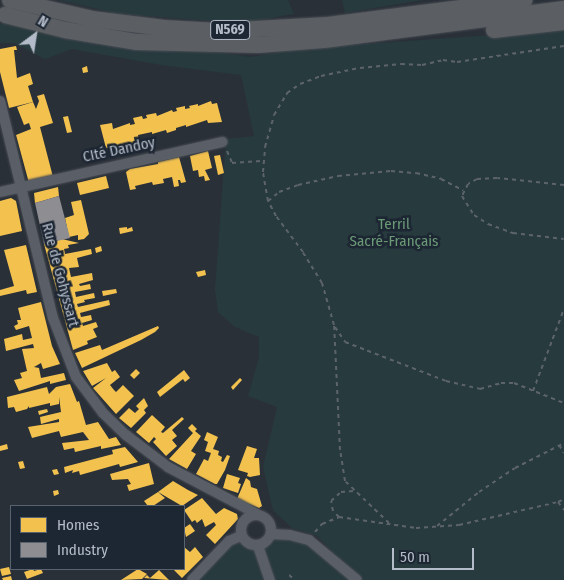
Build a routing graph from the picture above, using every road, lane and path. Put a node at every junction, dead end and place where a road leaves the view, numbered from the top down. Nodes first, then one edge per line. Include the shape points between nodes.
1 (475, 0) edge
2 (524, 0) edge
3 (8, 7) edge
4 (564, 9) edge
5 (435, 12) junction
6 (564, 22) edge
7 (422, 29) junction
8 (564, 46) edge
9 (0, 101) edge
10 (222, 142) joint
11 (264, 161) junction
12 (564, 185) edge
13 (22, 187) junction
14 (463, 190) junction
15 (0, 192) edge
16 (268, 201) junction
17 (564, 239) edge
18 (564, 309) edge
19 (334, 325) junction
20 (533, 391) junction
21 (564, 403) edge
22 (564, 443) edge
23 (559, 445) junction
24 (564, 453) edge
25 (354, 491) junction
26 (564, 499) edge
27 (558, 502) junction
28 (564, 510) edge
29 (257, 514) junction
30 (339, 517) junction
31 (389, 523) junction
32 (435, 527) junction
33 (271, 534) junction
34 (241, 536) junction
35 (309, 540) junction
36 (258, 546) junction
37 (289, 575) dead end
38 (192, 580) edge
39 (270, 580) edge
40 (295, 580) edge
41 (357, 580) edge

1 - 5 highway
2 - 5 highway, N569
3 - 5 highway, N569 via 164,28 219,30 328,25
3 - 7 highway, N569 via 102,37 184,45 258,45
4 - 7 highway, N569
6 - 7 highway via 466,32
8 - 11 path via 457,62 443,60 422,65 360,68 300,84 287,93 274,115
9 - 13 street, Rue de Gohyssart
10 - 11 path via 232,163
10 - 13 street, CIté Dandoy
11 - 16 path via 262,172
12 - 14 path via 477,178
13 - 15 street, CIté Dandoy
13 - 29 street, Rue de Gohyssart via 53,318 76,377 94,404 126,435 168,467
14 - 16 path via 416,173 391,171 338,176 298,185 279,192
14 - 17 path via 462,196 474,215 488,224 513,233
16 - 19 path via 322,283
18 - 20 path
19 - 20 path via 345,342 446,381 480,389 514,383
19 - 25 path via 340,450 345,481
20 - 21 path
22 - 23 path
23 - 24 path
23 - 32 path via 515,468
25 - 30 path via 341,492 331,501 333,511
25 - 31 path
26 - 27 path
27 - 28 path
27 - 32 path via 459,525
29 - 33 street, Rue de Gohyssart via 271,524
29 - 34 street via 247,517 241,526
30 - 31 path
30 - 35 path via 322,524
31 - 32 path via 416,528
33 - 35 street
33 - 36 street via 267,542
34 - 36 street via 248,544
34 - 38 street via 229,542
35 - 41 street
36 - 39 street
37 - 40 path

